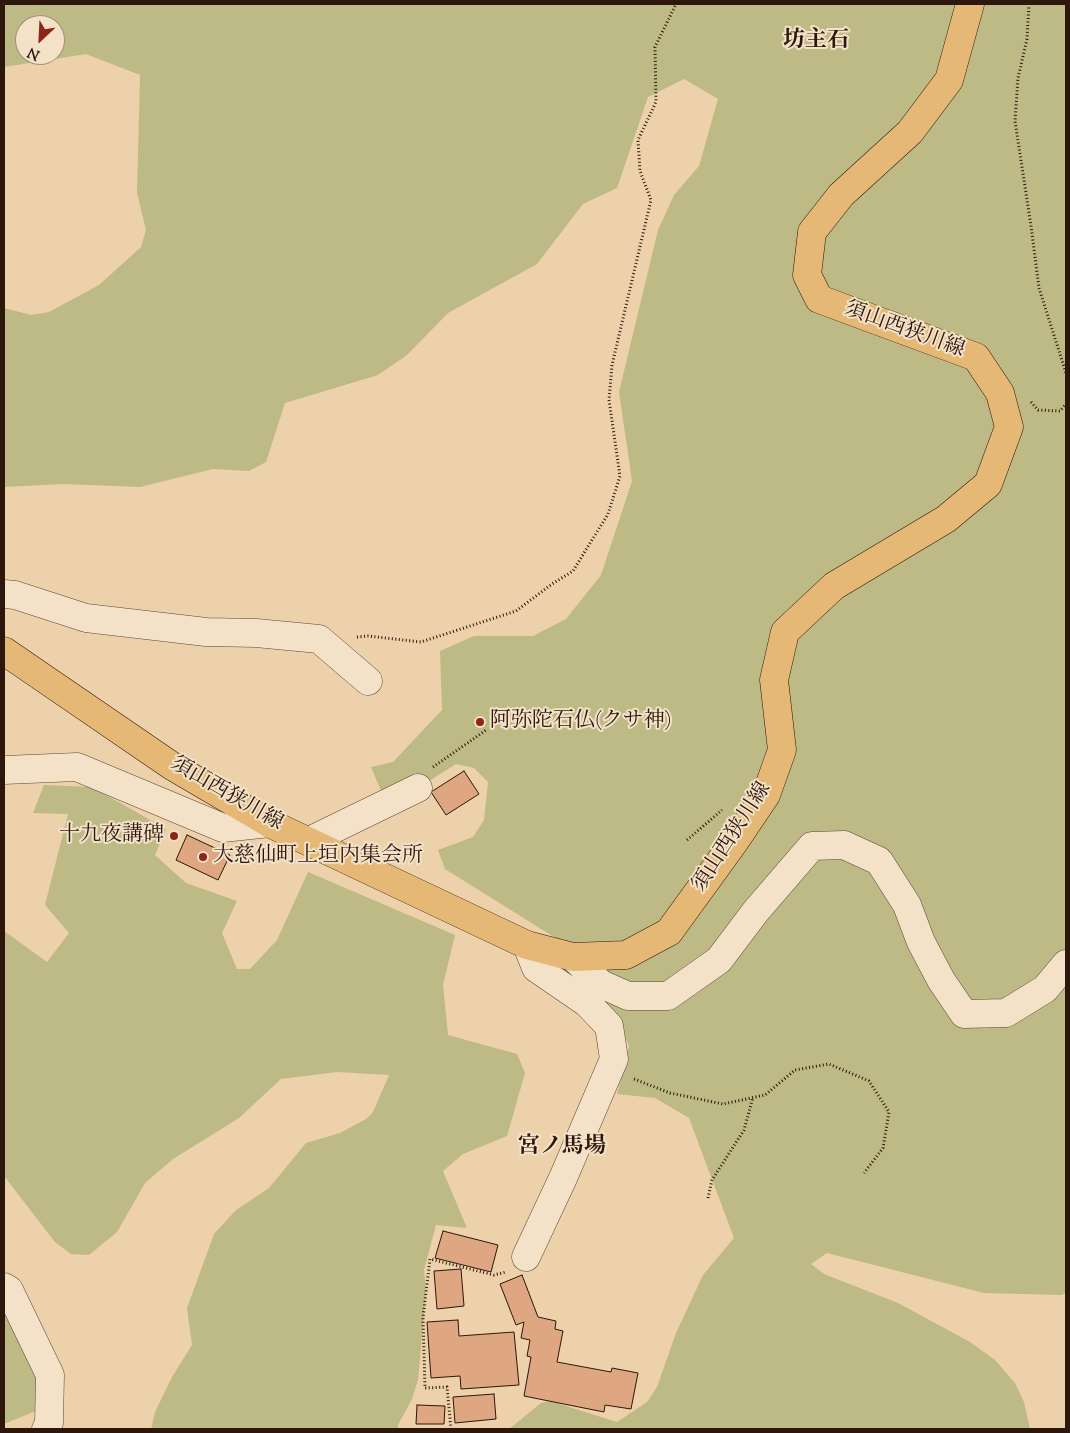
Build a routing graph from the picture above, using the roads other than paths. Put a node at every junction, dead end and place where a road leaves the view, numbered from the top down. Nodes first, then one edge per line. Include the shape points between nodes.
1 (970, 4) edge
2 (4, 594) edge
3 (4, 650) edge
4 (368, 681) dead end
5 (4, 770) edge
6 (418, 788) dead end
7 (269, 822) junction
8 (309, 842) junction
9 (527, 946) junction
10 (573, 957) junction
11 (1066, 964) edge
12 (526, 1256) road end
13 (4, 1287) edge
14 (46, 1429) edge

1 - 10 main road, 須山西狭川線 via 949,80 910,132 841,195 812,232 807,275 819,299 976,358 1000,393 1009,427 988,484 946,519 834,586 785,632 774,680 782,750 766,795 669,932 626,955
2 - 4 street via 15,594 86,618 206,632 319,639
3 - 7 main road, 須山西狭川線 via 172,766
5 - 7 street via 77,766 223,828
6 - 8 street
7 - 8 main road, 須山西狭川線
8 - 9 main road, 須山西狭川線
9 - 10 main road, 須山西狭川線
9 - 12 street via 536,968 587,1003 609,1026 614,1059
10 - 11 street via 601,984 628,996 668,996 719,960 812,846 844,845 880,861 907,905 921,942 941,980 964,1014 1006,1013 1045,989
13 - 14 street via 9,1290 50,1375 49,1423

